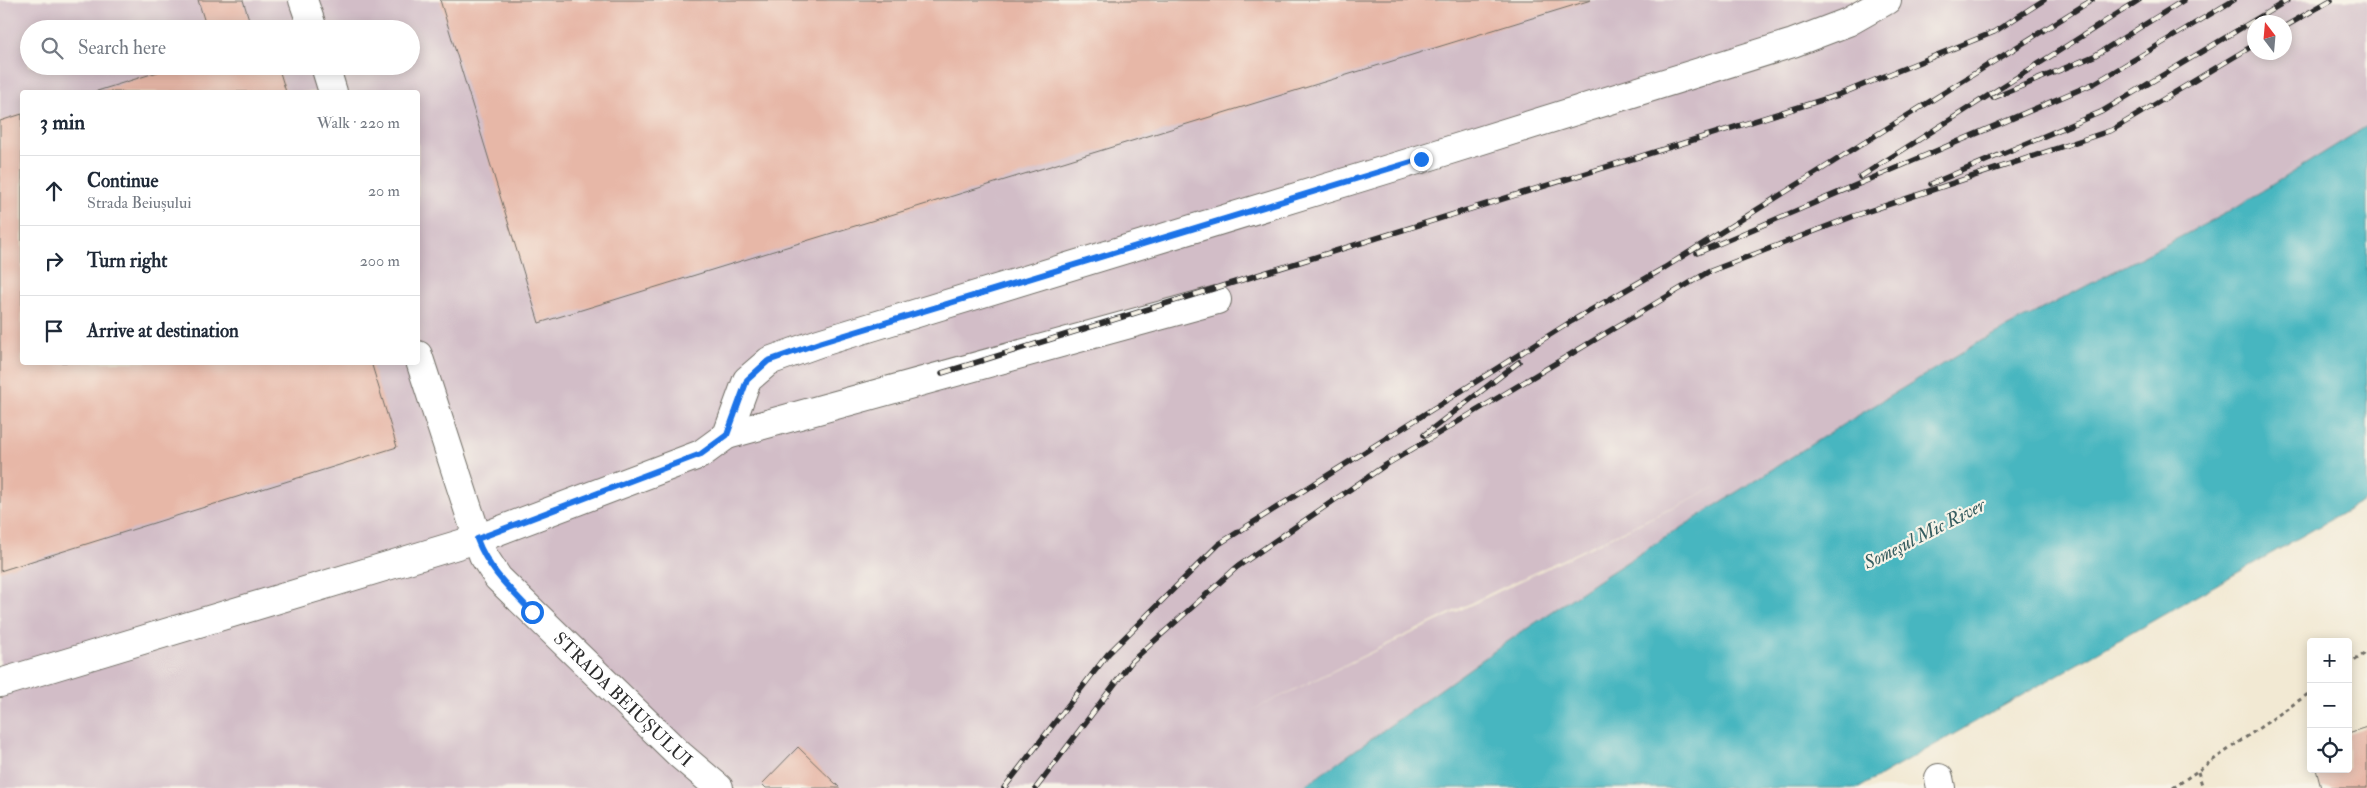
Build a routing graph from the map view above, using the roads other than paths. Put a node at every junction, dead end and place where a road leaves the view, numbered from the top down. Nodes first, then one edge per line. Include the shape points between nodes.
1 (303, 0) edge
2 (1887, 0) edge
3 (310, 20) edge
4 (328, 75) edge
5 (332, 90) edge
6 (1217, 300) dead end
7 (420, 361) edge
8 (727, 435) junction
9 (477, 539) junction
10 (0, 683) edge
11 (719, 788) edge

1 - 3 street
2 - 8 street via 1848,22 1793,43 768,361 747,380
4 - 5 street
6 - 8 street
7 - 9 street, STRADA BEIUȘULUI
8 - 9 street via 701,454
9 - 10 street
9 - 11 street, STRADA BEIUȘULUI via 498,578 673,748

